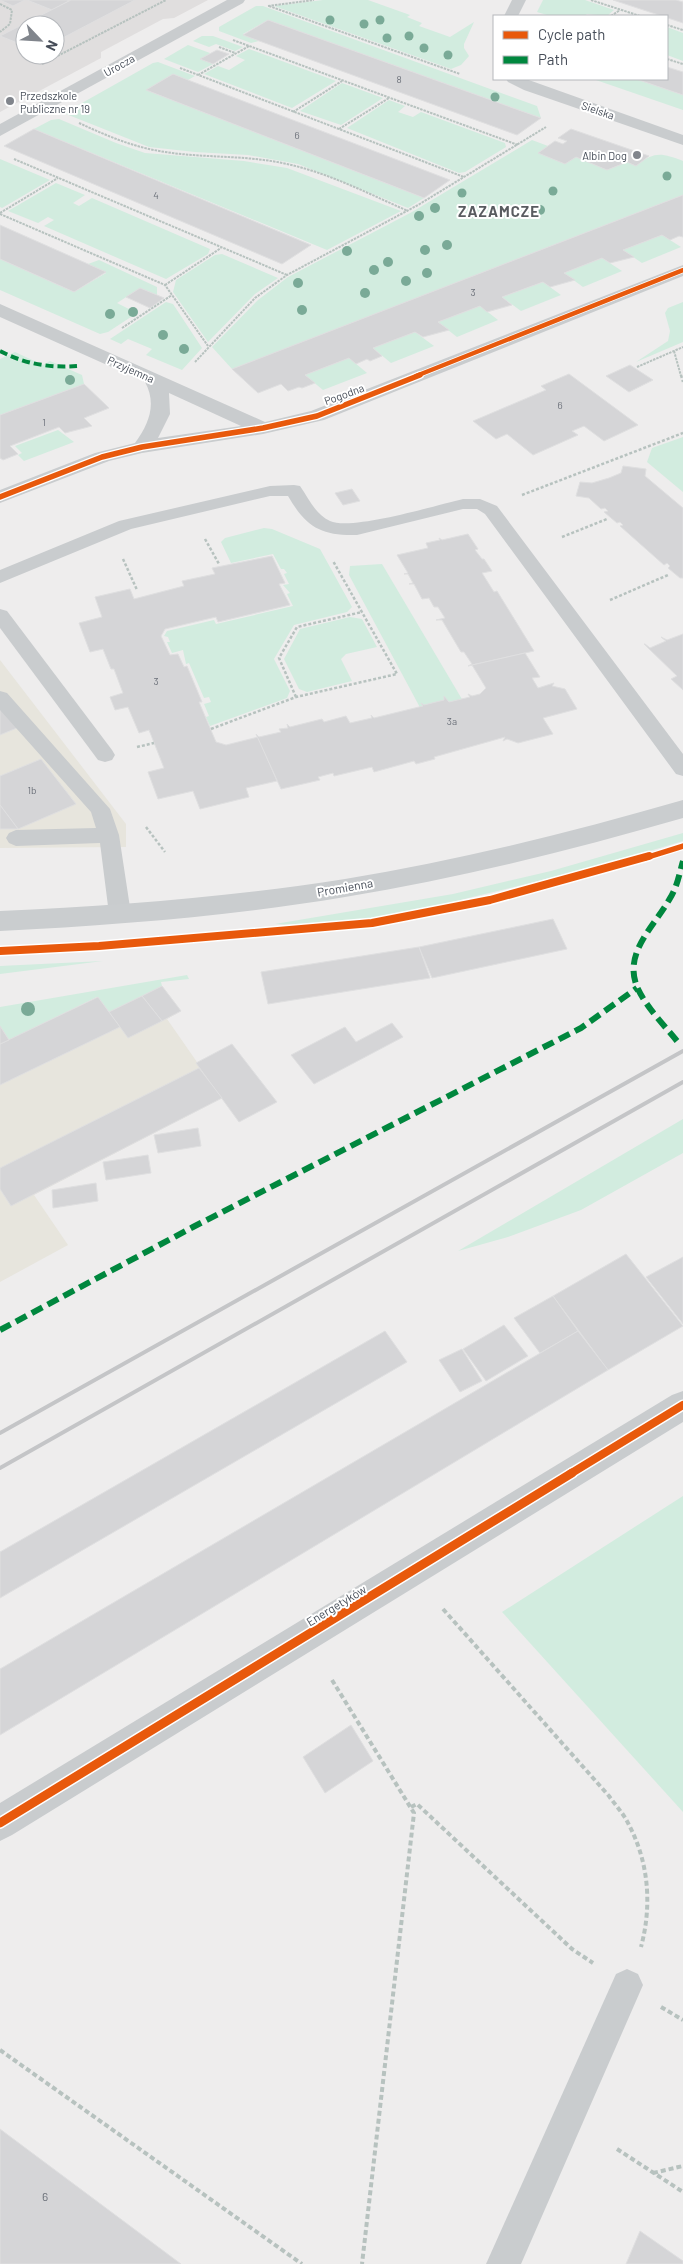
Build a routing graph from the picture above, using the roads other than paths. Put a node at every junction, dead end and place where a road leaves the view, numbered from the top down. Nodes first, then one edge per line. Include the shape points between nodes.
1 (238, 0) edge
2 (519, 0) edge
3 (512, 15) edge
4 (516, 80) edge
5 (0, 131) edge
6 (683, 140) edge
7 (683, 270) edge
8 (0, 310) edge
9 (152, 378) junction
10 (263, 428) junction
11 (142, 447) junction
12 (0, 497) edge
13 (0, 577) edge
14 (0, 614) edge
15 (0, 698) edge
16 (105, 755) dead end
17 (683, 769) edge
18 (683, 809) edge
19 (109, 835) junction
20 (16, 838) dead end
21 (120, 914) junction
22 (0, 921) edge
23 (683, 1406) edge
24 (0, 1823) edge
25 (627, 1985) road end
26 (503, 2264) edge

1 - 5 street, Urocza
2 - 3 street
4 - 6 street, Sielska
7 - 10 street, Pogodna via 358,401 317,416
8 - 9 street, Przyjemna
9 - 10 street, Przyjemna
9 - 11 street via 162,396 162,409
10 - 11 street, Pogodna
11 - 12 street, Pogodna via 102,457
13 - 17 lane via 125,525 270,491 294,490 314,520 322,526 342,530 463,504 480,504 491,510
14 - 16 lane
15 - 19 lane via 100,810
18 - 21 street, Promienna via 541,847 392,879 266,899
19 - 20 lane
19 - 21 lane
21 - 22 street, Promienna
23 - 24 street, Energetyków
25 - 26 lane

